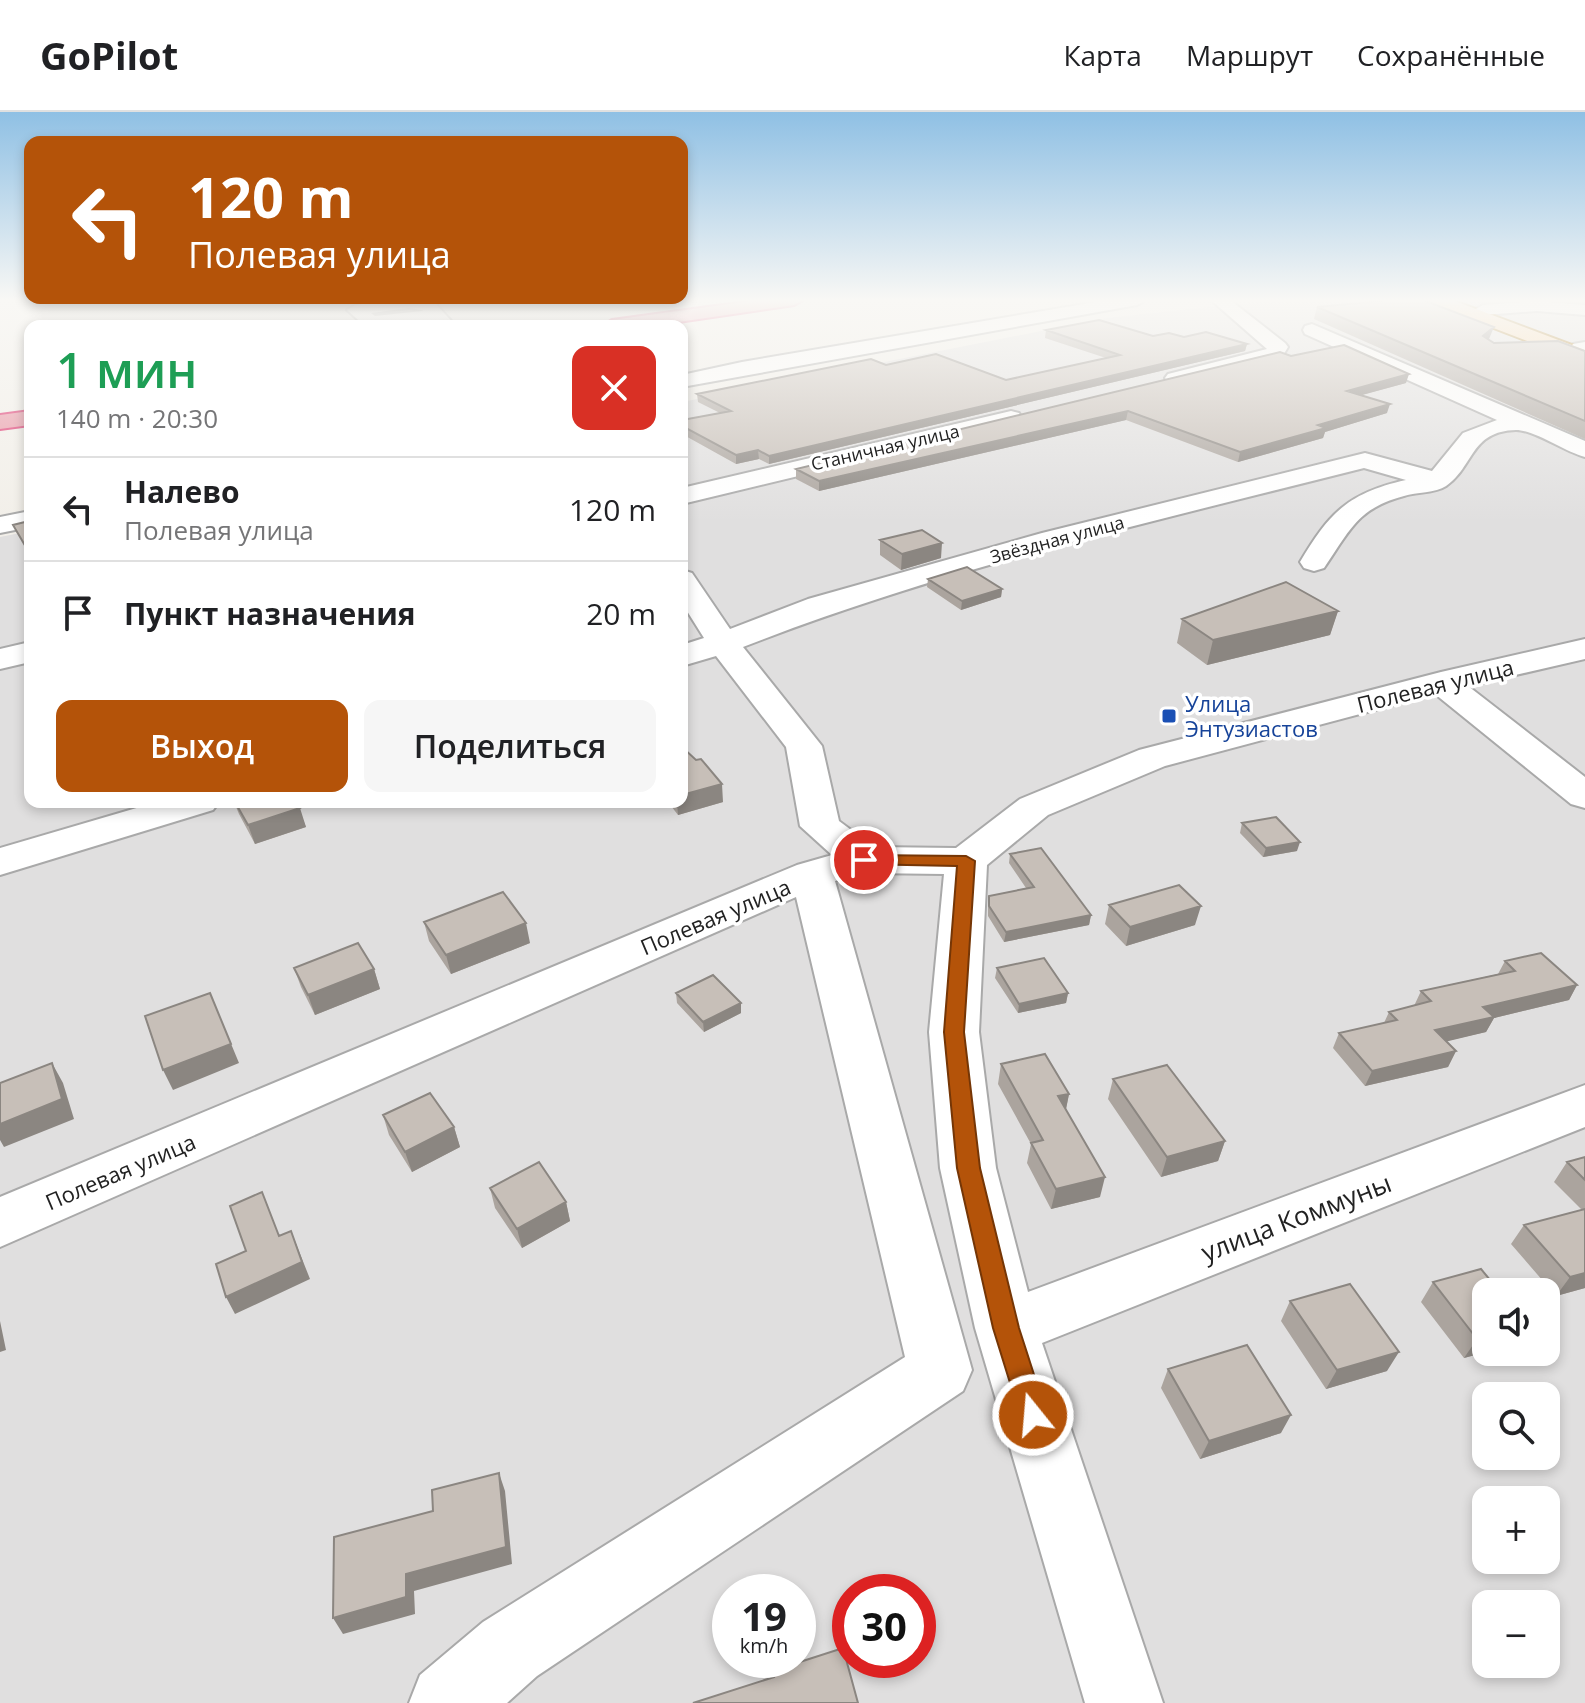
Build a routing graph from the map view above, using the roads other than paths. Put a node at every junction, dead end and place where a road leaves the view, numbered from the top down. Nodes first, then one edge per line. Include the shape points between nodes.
1 (713, 374) edge
2 (1191, 374) edge
3 (1414, 374) edge
4 (688, 380) edge
5 (1160, 382) edge
6 (1028, 414) edge
7 (24, 417) edge
8 (0, 421) edge
9 (1524, 422) junction
10 (1585, 450) edge
11 (1437, 481) junction
12 (688, 495) edge
13 (24, 520) edge
14 (0, 525) edge
15 (1314, 562) dead end
16 (688, 588) edge
17 (723, 643) junction
18 (1585, 649) edge
19 (24, 653) edge
20 (688, 654) edge
21 (0, 659) edge
22 (1441, 682) junction
23 (1585, 796) edge
24 (179, 808) edge
25 (966, 861) junction
26 (0, 862) edge
27 (838, 867) junction
28 (1585, 1105) edge
29 (0, 1223) edge
30 (1006, 1328) junction
31 (448, 1703) edge
32 (1124, 1703) edge

1 - 4 street
2 - 5 street
3 - 9 street
6 - 12 street, Станичная улица
7 - 8 highway
9 - 10 street
9 - 11 street via 1479,430
11 - 15 street via 1360,502 1332,529
11 - 17 street, Звёздная улица via 1365,460 862,593
13 - 14 street
16 - 17 street
17 - 20 street, Звёздная улица
17 - 27 street via 804,746 820,826
18 - 22 street, Полевая улица
19 - 21 street
22 - 23 street
22 - 25 street, Полевая улица via 1152,758 1034,807
24 - 26 street
25 - 27 street, Полевая улица
25 - 30 street via 954,1032 968,1168
27 - 29 street, Полевая улица
27 - 31 street via 940,1370 510,1649
28 - 30 street, улица Коммуны
30 - 32 street

